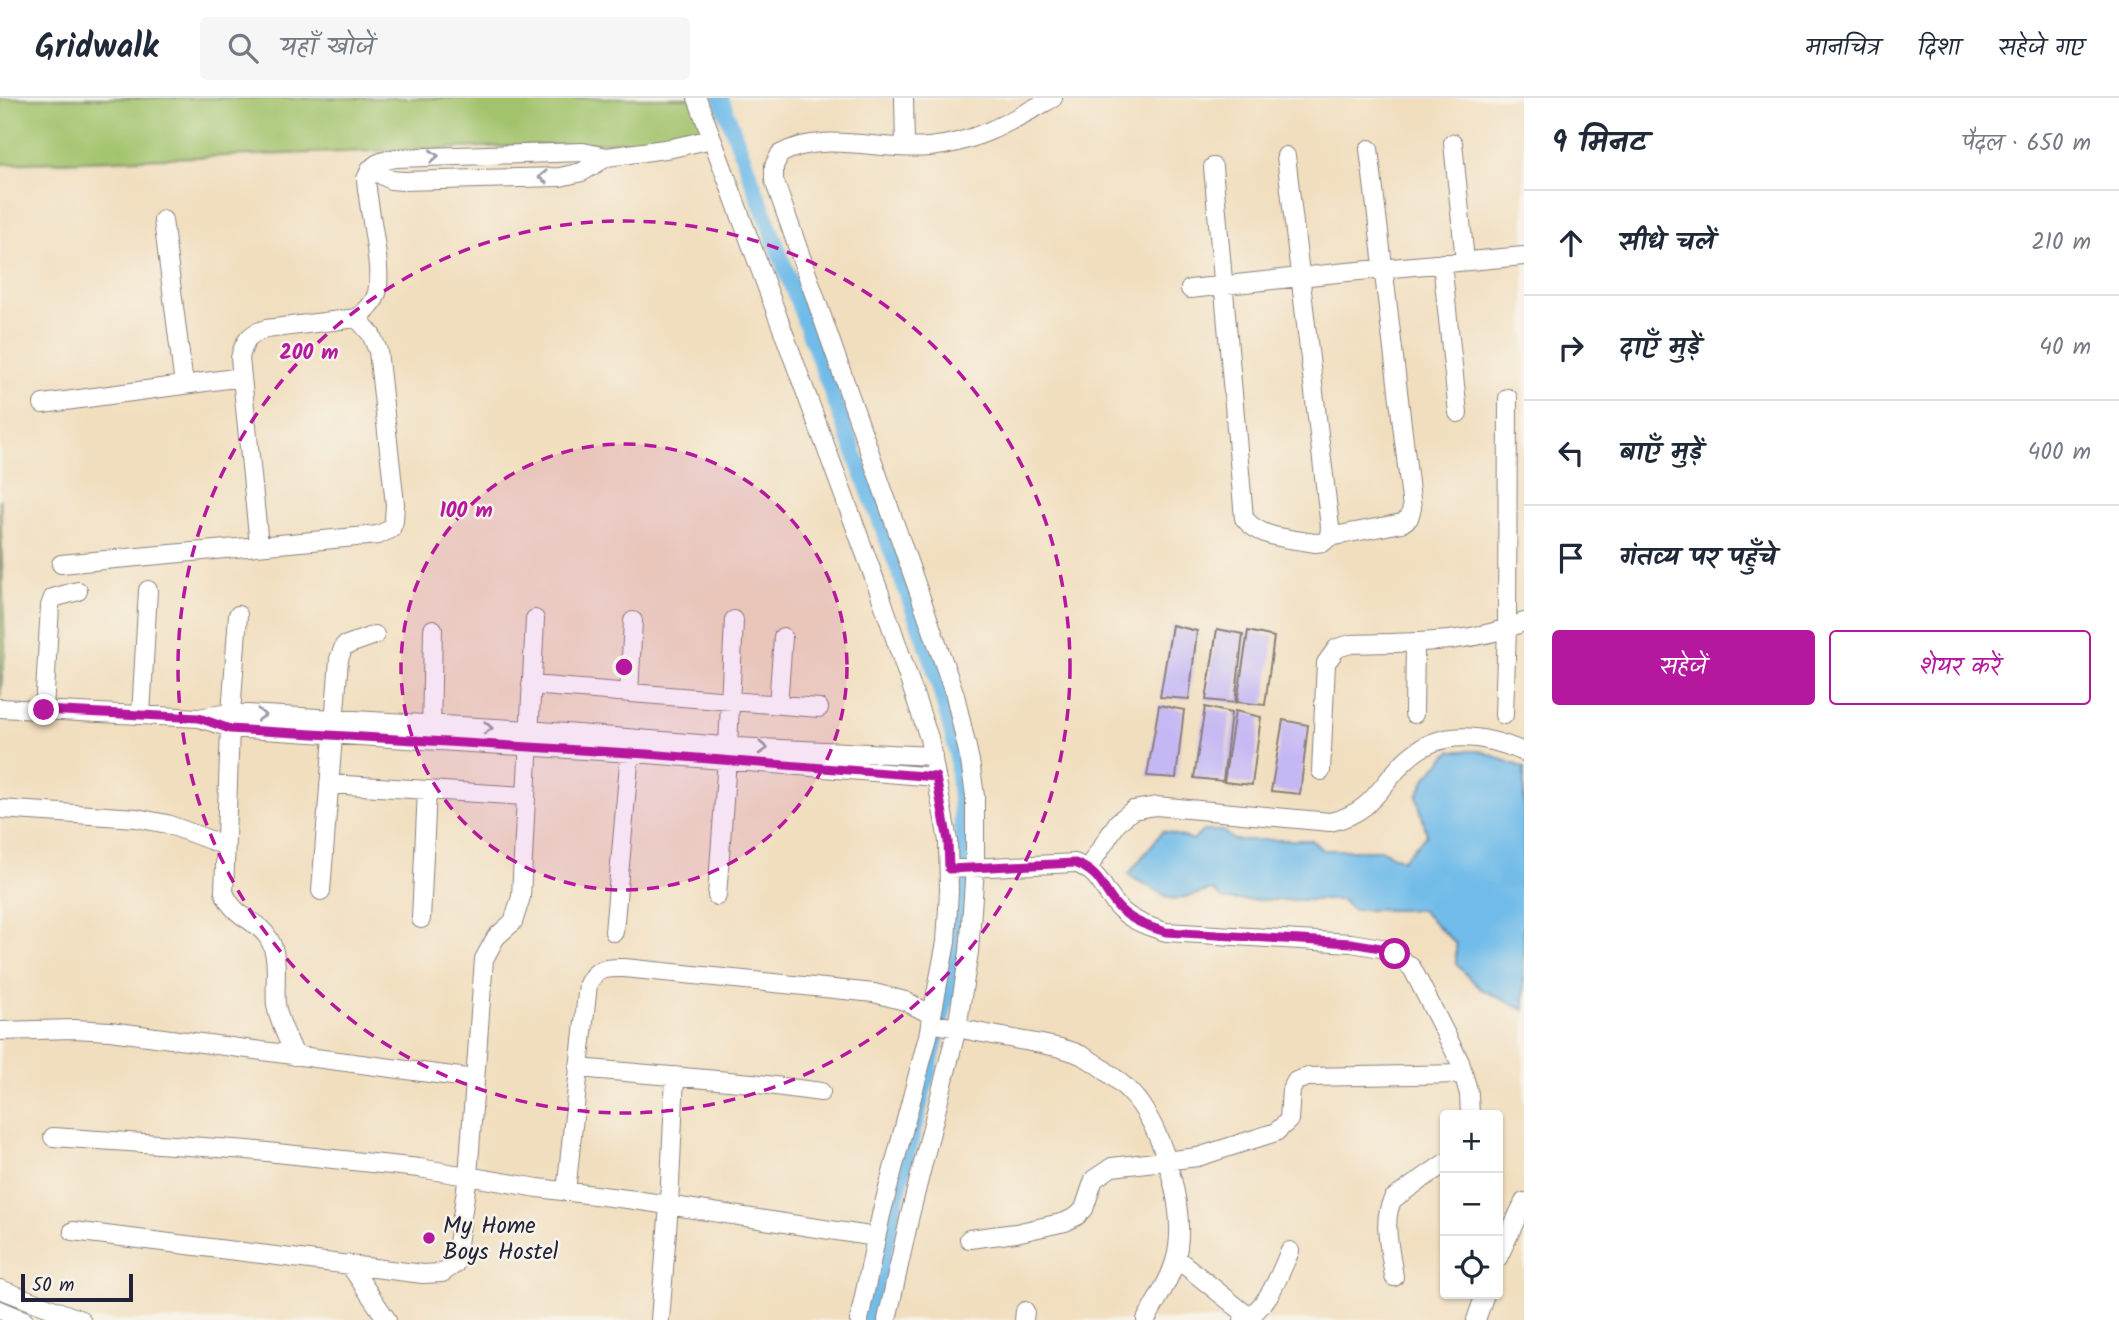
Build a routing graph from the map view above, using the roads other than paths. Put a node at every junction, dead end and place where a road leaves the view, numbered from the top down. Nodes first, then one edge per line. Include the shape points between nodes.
1 (697, 98) edge
2 (904, 98) edge
3 (1053, 98) edge
4 (712, 139) junction
5 (1453, 143) dead end
6 (905, 146) junction
7 (1369, 149) dead end
8 (1286, 156) dead end
9 (1213, 167) dead end
10 (163, 220) dead end
11 (1524, 256) edge
12 (1465, 261) junction
13 (1442, 263) junction
14 (1382, 269) junction
15 (1300, 276) junction
16 (1225, 286) junction
17 (1190, 289) dead end
18 (356, 318) junction
19 (242, 377) junction
20 (184, 385) junction
21 (1508, 398) dead end
22 (43, 404) dead end
23 (1458, 413) dead end
24 (1329, 537) junction
25 (259, 545) junction
26 (61, 564) dead end
27 (148, 590) dead end
28 (78, 591) dead end
29 (238, 615) dead end
30 (535, 618) dead end
31 (633, 621) dead end
32 (734, 621) dead end
33 (1518, 626) edge
34 (433, 629) dead end
35 (375, 635) dead end
36 (783, 637) dead end
37 (1415, 642) junction
38 (531, 685) junction
39 (629, 693) junction
40 (730, 701) junction
41 (778, 705) junction
42 (0, 708) edge
43 (819, 708) dead end
44 (44, 710) junction
45 (1414, 714) dead end
46 (141, 715) junction
47 (1504, 715) dead end
48 (232, 721) junction
49 (334, 727) junction
50 (430, 733) junction
51 (528, 739) junction
52 (630, 745) junction
53 (1524, 752) edge
54 (727, 753) junction
55 (933, 756) junction
56 (1321, 771) dead end
57 (936, 777) junction
58 (329, 784) junction
59 (428, 790) junction
60 (526, 796) junction
61 (0, 808) edge
62 (226, 846) junction
63 (962, 868) junction
64 (1088, 868) junction
65 (321, 891) dead end
66 (718, 896) dead end
67 (421, 919) dead end
68 (614, 932) dead end
69 (941, 1024) junction
70 (0, 1031) edge
71 (295, 1056) junction
72 (578, 1068) junction
73 (1464, 1074) junction
74 (675, 1076) junction
75 (475, 1079) junction
76 (821, 1092) dead end
77 (1470, 1110) edge
78 (53, 1137) dead end
79 (1166, 1160) junction
80 (1440, 1166) edge
81 (468, 1176) junction
82 (566, 1192) junction
83 (1524, 1202) edge
84 (669, 1205) junction
85 (72, 1231) dead end
86 (876, 1237) junction
87 (969, 1239) dead end
88 (1503, 1247) edge
89 (1290, 1251) dead end
90 (1176, 1258) junction
91 (349, 1264) junction
92 (1394, 1277) dead end
93 (0, 1289) edge
94 (1483, 1299) edge
95 (0, 1310) edge
96 (1248, 1319) edge
97 (24, 1320) edge
98 (81, 1320) edge
99 (387, 1320) edge
100 (660, 1320) edge
101 (859, 1320) edge
102 (887, 1320) edge
103 (1146, 1320) edge
104 (1476, 1320) edge

1 - 4 street
2 - 6 street
3 - 6 street via 997,129 955,144
4 - 18 street via 607,157 583,152 378,161 366,179 379,276 376,296
4 - 55 street via 879,591
5 - 12 street
6 - 63 street via 804,145 780,154 774,180 955,695 975,796
7 - 14 street
8 - 15 street
9 - 16 street
10 - 20 street
11 - 12 street
12 - 13 street
13 - 14 street
13 - 23 street
14 - 15 street
14 - 24 street via 1412,508 1402,523
15 - 16 street
15 - 24 street
16 - 17 street
16 - 24 street via 1244,518 1261,533 1315,543
18 - 19 street via 253,333 243,344
18 - 25 street via 371,334 378,351 395,504 391,529
19 - 20 street
19 - 25 street
20 - 22 street
21 - 33 street
25 - 26 street
27 - 46 street
28 - 44 street via 58,594 50,606
29 - 48 street
30 - 38 street
31 - 39 street
32 - 40 street
33 - 37 street via 1459,640
33 - 47 street
34 - 50 street
35 - 49 street via 344,646
36 - 41 street
37 - 45 street
37 - 56 street via 1351,644 1331,653 1326,663
38 - 39 street
38 - 51 street
39 - 40 street
40 - 41 street
40 - 54 street
41 - 43 street
42 - 44 street
44 - 46 street
46 - 48 street
48 - 49 street
48 - 62 street
49 - 50 street
49 - 58 street
50 - 51 street
51 - 52 street
51 - 60 street
52 - 54 street
52 - 68 street
53 - 64 street via 1475,736 1430,743 1408,758 1364,808 1330,822 1156,806 1133,810 1118,822
54 -> 55 street
54 - 57 street
54 - 66 street
55 - 57 street
57 - 63 street via 948,841
58 - 59 street
58 - 65 street
59 - 60 street
59 - 67 street
60 - 75 street via 521,897 513,922 496,937 484,959
61 - 62 street via 136,818
62 - 71 street via 224,892 229,905 271,940 276,1007
63 - 64 street via 1075,863
63 - 69 street via 946,942
63 - 69 street via 969,952
64 - 73 street via 1121,910 1166,932 1351,943 1395,954 1412,968
69 - 72 street via 905,1002 874,993 603,968 588,984
69 - 79 street via 1062,1048 1087,1058 1138,1101
69 - 86 street
69 - 102 street via 910,1215
70 - 71 street via 110,1031
71 - 75 street
72 - 74 street
72 - 82 street
73 - 77 street
73 - 79 street via 1308,1077 1296,1081 1289,1120 1276,1132 1198,1157
74 - 76 street
74 - 84 street
75 - 81 street
78 - 81 street via 248,1150
79 - 87 street via 1112,1167 1101,1173 1094,1179 1084,1209 1065,1222
79 - 90 street via 1178,1215
80 - 92 street via 1393,1199 1389,1207
81 - 82 street
81 - 91 street via 455,1264 442,1273 423,1273
82 - 84 street
83 - 88 street
84 - 86 street
84 - 100 street
85 - 91 street
86 - 101 street
89 - 96 street via 1268,1297
90 - 96 street
90 - 103 street
91 - 99 street
93 - 98 street
94 - 104 street
95 - 97 street

